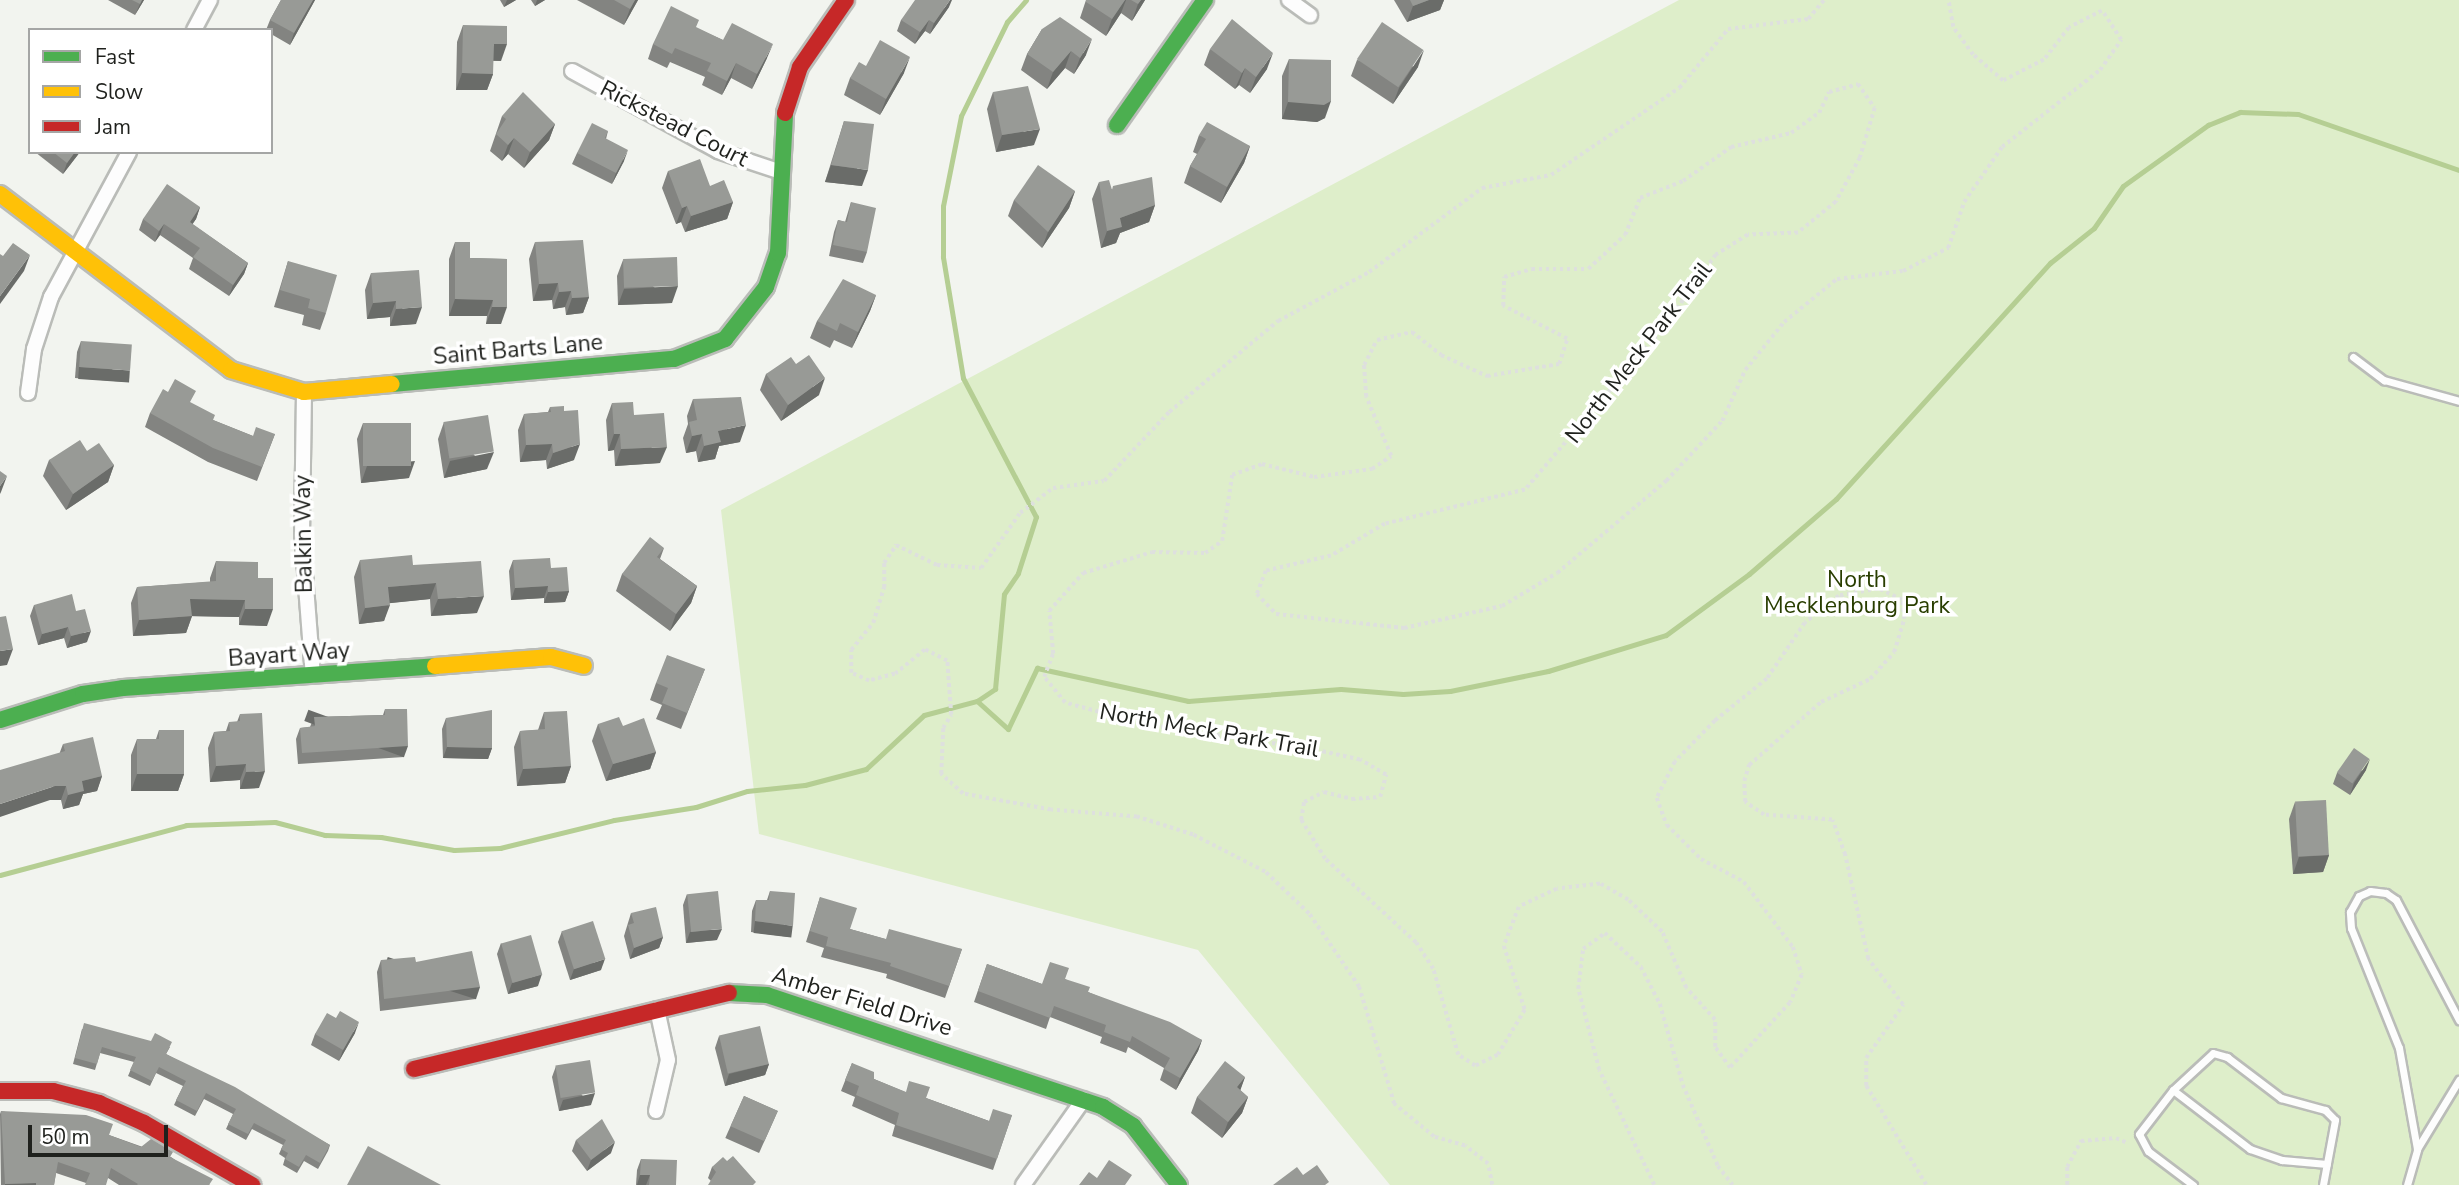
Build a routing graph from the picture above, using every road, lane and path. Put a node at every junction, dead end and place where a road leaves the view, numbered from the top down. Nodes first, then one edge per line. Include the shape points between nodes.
1 (210, 0) edge
2 (846, 0) edge
3 (1205, 0) edge
4 (1289, 0) edge
5 (1824, 0) edge
6 (1948, 0) edge
7 (1310, 15) dead end
8 (195, 28) edge
9 (572, 71) dead end
10 (1117, 125) dead end
11 (128, 154) edge
12 (778, 172) junction
13 (0, 194) edge
14 (76, 251) junction
15 (2353, 358) dead end
16 (304, 392) junction
17 (28, 393) dead end
18 (2459, 401) edge
19 (584, 666) dead end
20 (313, 676) junction
21 (0, 720) edge
22 (657, 1009) junction
23 (2459, 1020) edge
24 (414, 1069) dead end
25 (2459, 1080) edge
26 (2173, 1090) junction
27 (0, 1091) edge
28 (1084, 1099) junction
29 (656, 1111) dead end
30 (2417, 1149) junction
31 (2148, 1151) junction
32 (2328, 1164) junction
33 (252, 1185) edge
34 (1023, 1185) edge
35 (1179, 1185) edge
36 (1492, 1185) edge
37 (1654, 1185) edge
38 (1733, 1185) edge
39 (1926, 1185) edge
40 (2067, 1185) edge
41 (2193, 1185) edge
42 (2323, 1185) edge
43 (2407, 1185) edge

1 - 8 street
2 - 12 street, Saint Barts Lane via 800,67 782,121
3 - 10 street
4 - 7 street
5 - 36 path via 1808,19 1727,29 1679,88 1551,175 1482,188 1369,272 1278,321 1168,412 1104,481 1054,488 1020,513 981,568 937,565 896,545 884,564 884,588 873,623 851,650 851,673 869,681 895,674 925,650 947,661 951,715 943,728 940,774 962,793 1051,810 1137,817 1193,835 1265,872 1309,914 1359,987 1394,1104 1434,1137 1465,1146 1488,1164
6 - 39 path, North Meck Park Trail via 1953,27 1973,55 2003,81 2044,60 2069,28 2102,10 2121,40 2100,70 2002,147 1964,202 1948,248 1903,271 1837,278 1805,304 1745,370 1722,421 1666,481 1557,573 1502,606 1404,628 1276,614 1257,594 1266,571 1332,556 1385,524 1525,490 1661,331 1716,255 1748,235 1798,233 1836,202 1860,158 1875,108 1858,83 1829,92 1818,114 1791,133 1731,147 1683,181 1640,198 1625,235 1588,269 1532,269 1504,277 1503,306 1567,339 1559,364 1487,376 1441,355 1412,332 1377,340 1364,365 1366,397 1391,456 1372,469 1314,477 1262,464 1232,475 1222,541 1205,553 1152,552 1083,573 1049,611 1053,654 1044,677 1065,703 1146,725 1310,748 1360,760 1386,775 1380,797 1352,799 1324,792 1304,802 1301,820 1325,859 1416,943 1433,970 1458,1055 1475,1066 1498,1055 1525,1010 1504,946 1519,907 1557,889 1600,884 1628,900 1661,932 1686,988 1715,1020 1715,1047 1730,1068 1762,1039 1790,1003 1802,975 1793,947 1744,882 1701,859 1667,825 1657,798 1675,762 1715,721 1767,679 1805,622 1839,596 1878,589 1902,600 1904,619 1894,652 1870,678 1821,702 1749,765 1745,802 1764,815 1832,820 1845,855 1868,959 1903,1005 1866,1058 1866,1086
9 - 12 street, Rickstead Court via 718,151
11 - 14 street
12 - 16 street, Saint Barts Lane via 773,272 744,321 703,352 625,364
13 - 14 street, Saint Barts Lane
14 - 16 street, Saint Barts Lane via 232,370
14 - 17 street via 43,319
15 - 18 lane via 2384,380
16 - 20 street, Balkin Way via 302,534
19 - 20 street, Bayart Way via 532,658
20 - 21 street, Bayart Way via 123,688 83,694
22 - 24 street, Amber Field Drive
22 - 28 street, Amber Field Drive via 719,993 767,995
22 - 29 street via 668,1060
23 - 30 lane via 2396,900 2370,891 2358,896 2350,912 2351,929 2399,1048
25 - 30 lane
26 - 31 lane via 2139,1134
26 - 32 lane via 2250,1149 2282,1160
26 - 32 lane via 2213,1053 2227,1057 2281,1098 2325,1110 2335,1120
27 - 33 street via 54,1091 99,1103 144,1123
28 - 34 street
28 - 35 street, Amber Field Drive via 1133,1126
30 - 43 lane
31 - 40 path via 2116,1138 2081,1141 2067,1167
31 - 41 lane
32 - 42 lane
37 - 38 path via 1599,1070 1578,989 1583,949 1605,933 1641,967 1660,1004 1683,1085 1718,1166

